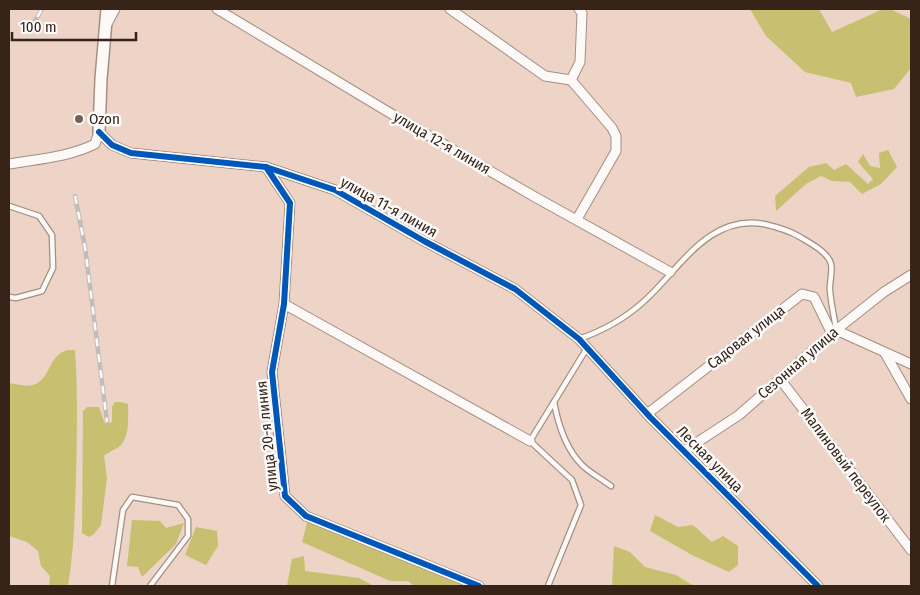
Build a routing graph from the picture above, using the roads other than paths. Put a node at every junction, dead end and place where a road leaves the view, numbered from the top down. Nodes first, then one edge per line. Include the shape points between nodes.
1 (107, 9) edge
2 (115, 9) edge
3 (217, 9) edge
4 (450, 9) edge
5 (579, 9) edge
6 (104, 29) junction
7 (571, 80) junction
8 (99, 132) junction
9 (9, 164) edge
10 (266, 167) junction
11 (9, 206) edge
12 (577, 219) junction
13 (670, 272) junction
14 (911, 275) edge
15 (9, 297) edge
16 (284, 304) junction
17 (834, 332) junction
18 (579, 340) junction
19 (587, 348) junction
20 (885, 353) junction
21 (910, 362) edge
22 (780, 379) junction
23 (911, 399) edge
24 (554, 402) junction
25 (647, 414) junction
26 (530, 441) junction
27 (684, 451) junction
28 (611, 486) dead end
29 (911, 550) edge
30 (112, 586) edge
31 (150, 586) edge
32 (479, 586) edge
33 (548, 586) edge
34 (818, 586) edge

1 - 6 street
2 - 6 street
3 - 12 street, улица 12-я линия via 400,119
4 - 7 street via 545,76
5 - 7 street via 582,14 580,62
6 - 8 street
7 - 12 street via 616,136 616,151
8 - 9 street via 95,144 85,149
8 - 10 street, улица 11-я линия via 112,145 131,153
10 - 16 street, улица 20-я линия via 290,203
10 - 18 street, улица 11-я линия via 335,190 515,289
11 - 15 lane via 39,216 52,235 53,268 42,291
12 - 13 street, улица 12-я линия
13 - 17 lane via 705,240 733,224 752,222 793,232 824,253 831,264
13 - 18 lane via 628,314
14 - 17 street, Сезонная улица
16 - 26 street
16 - 32 street, улица 20-я линия via 272,372 285,496 306,516
17 - 20 street
17 - 22 street, Сезонная улица
17 - 25 street, Садовая улица via 814,296 802,294
18 - 19 street, улица 11-я линия
19 - 24 lane
19 - 25 street, Лесная улица
20 - 21 street
20 - 23 street
22 - 27 street, Сезонная улица via 739,414
22 - 29 street, Малиновый переулок
24 - 26 lane
24 - 28 lane via 557,421 571,450 583,466
25 - 27 street, Лесная улица
26 - 33 lane via 572,480 581,505
27 - 34 street, Лесная улица
30 - 31 lane via 123,510 132,497 178,505 188,519 188,536

